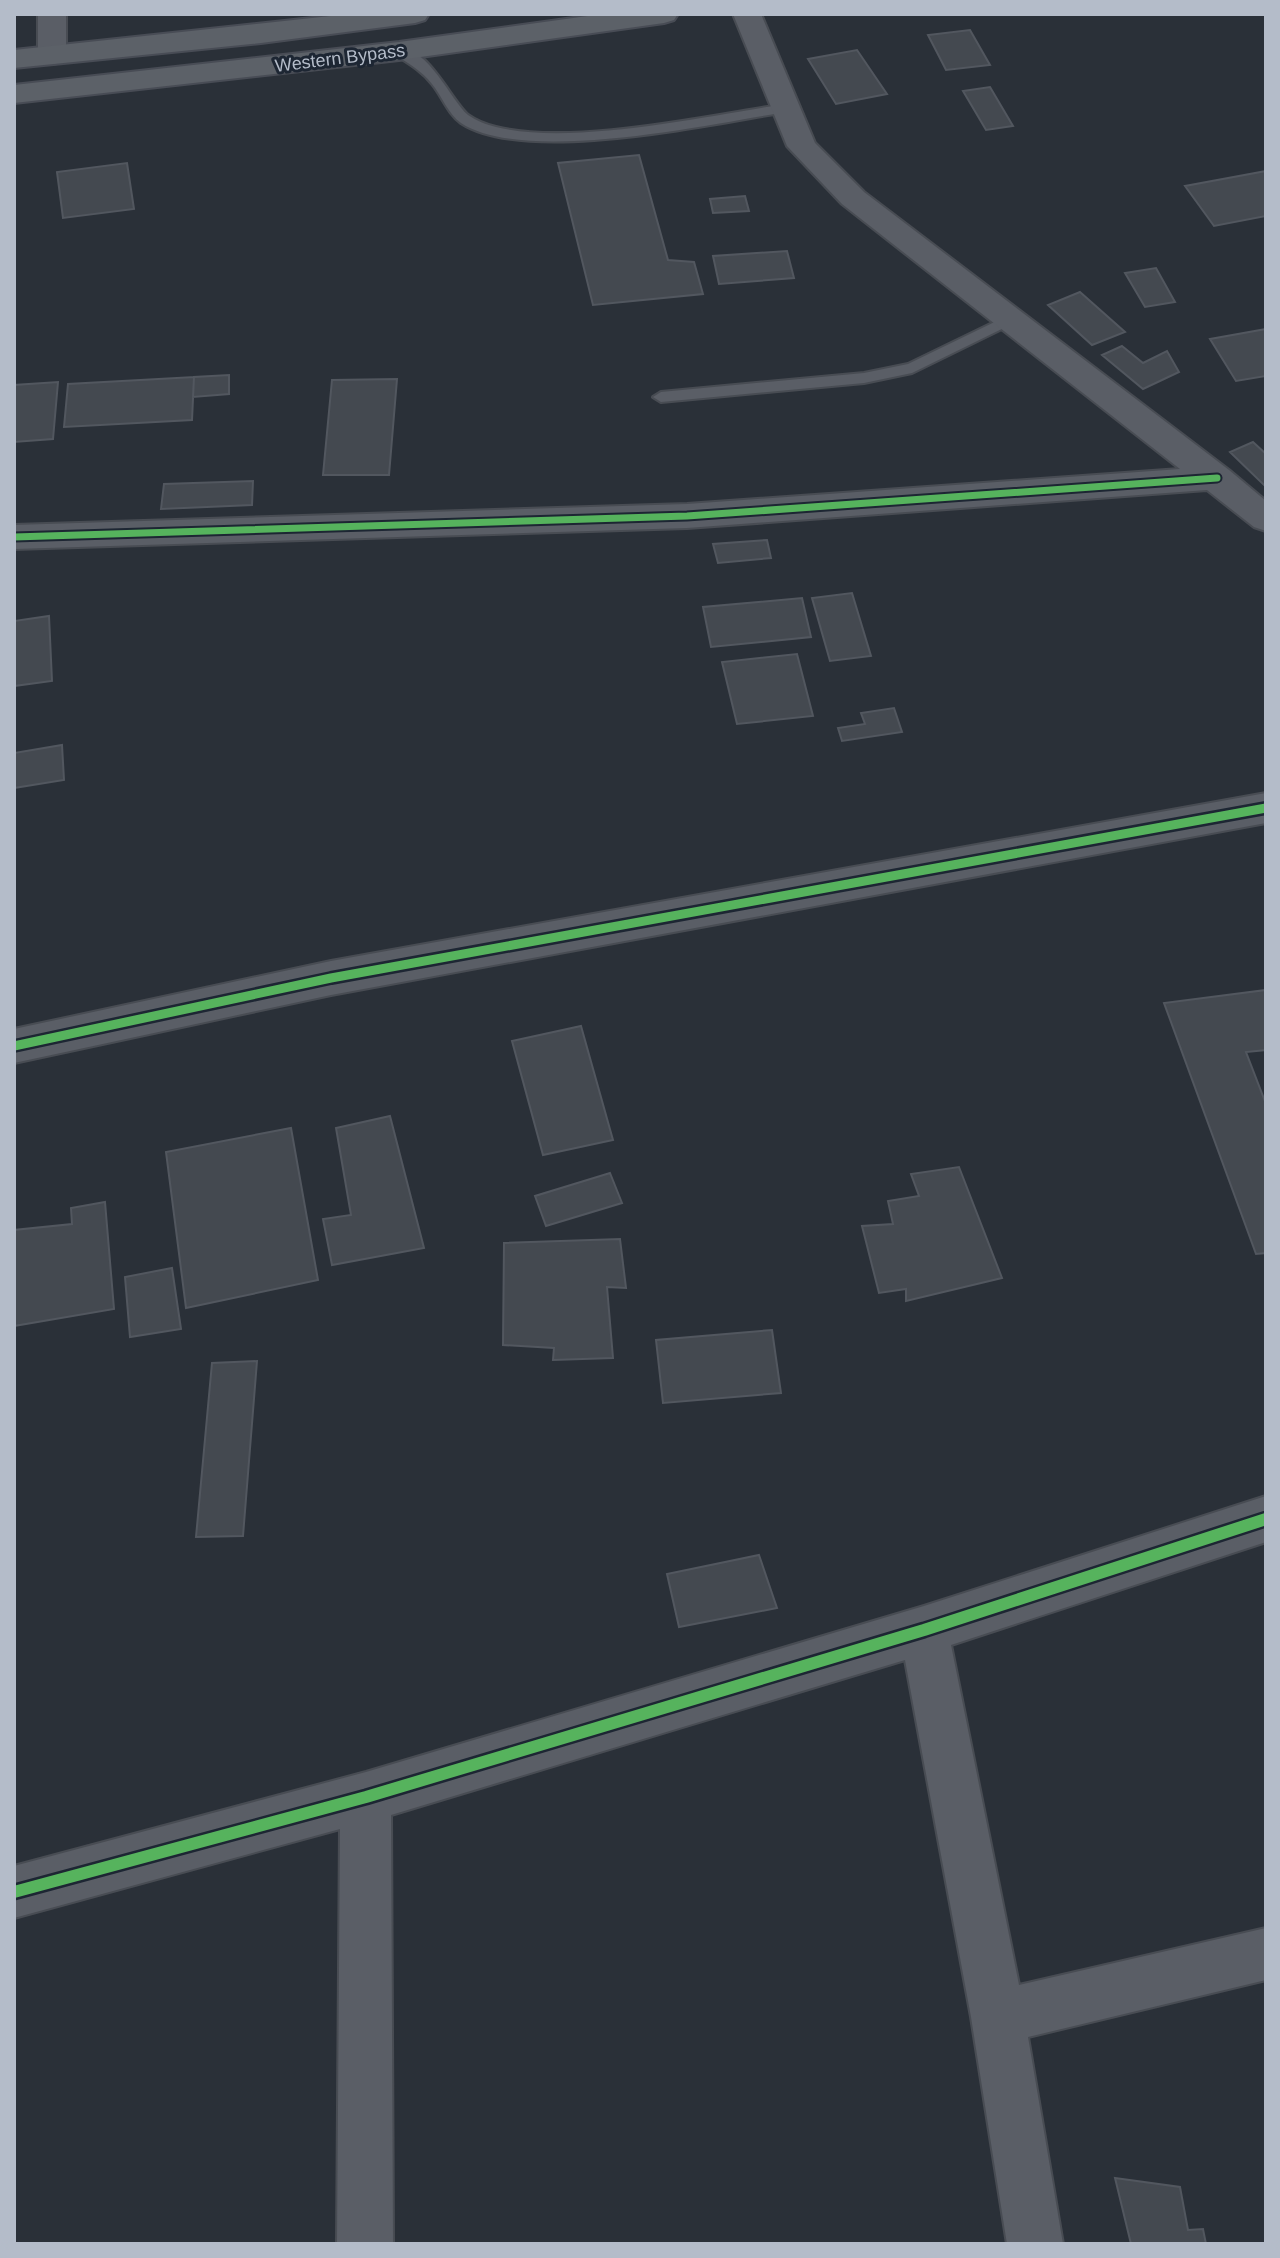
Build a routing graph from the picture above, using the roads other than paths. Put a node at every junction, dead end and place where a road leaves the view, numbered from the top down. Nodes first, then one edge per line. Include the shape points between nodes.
1 (52, 14) edge
2 (415, 14) edge
3 (664, 14) edge
4 (747, 14) edge
5 (399, 51) junction
6 (52, 56) junction
7 (14, 59) edge
8 (14, 94) edge
9 (786, 108) junction
10 (1011, 319) junction
11 (661, 397) dead end
12 (1217, 478) junction
13 (1266, 519) edge
14 (14, 537) edge
15 (1266, 808) edge
16 (14, 1046) edge
17 (1266, 1519) edge
18 (924, 1630) junction
19 (366, 1797) junction
20 (14, 1892) edge
21 (1266, 1954) edge
22 (998, 2017) junction
23 (365, 2244) edge
24 (1035, 2244) edge

1 - 6 street
2 - 6 main road, Western Bypass
3 - 5 main road, Western Bypass
4 - 9 street
5 - 8 main road, Western Bypass
5 - 9 lane via 428,71 466,120 492,133 531,137 622,131
6 - 7 main road, Western Bypass
9 - 10 street via 802,146 853,198
10 - 11 lane via 912,368 864,378
10 - 12 street
12 - 13 street
12 - 14 street via 687,516
15 - 16 street via 331,978
17 - 18 street
18 - 19 street
18 - 22 street
19 - 20 street
19 - 23 street
21 - 22 street
22 - 24 street

